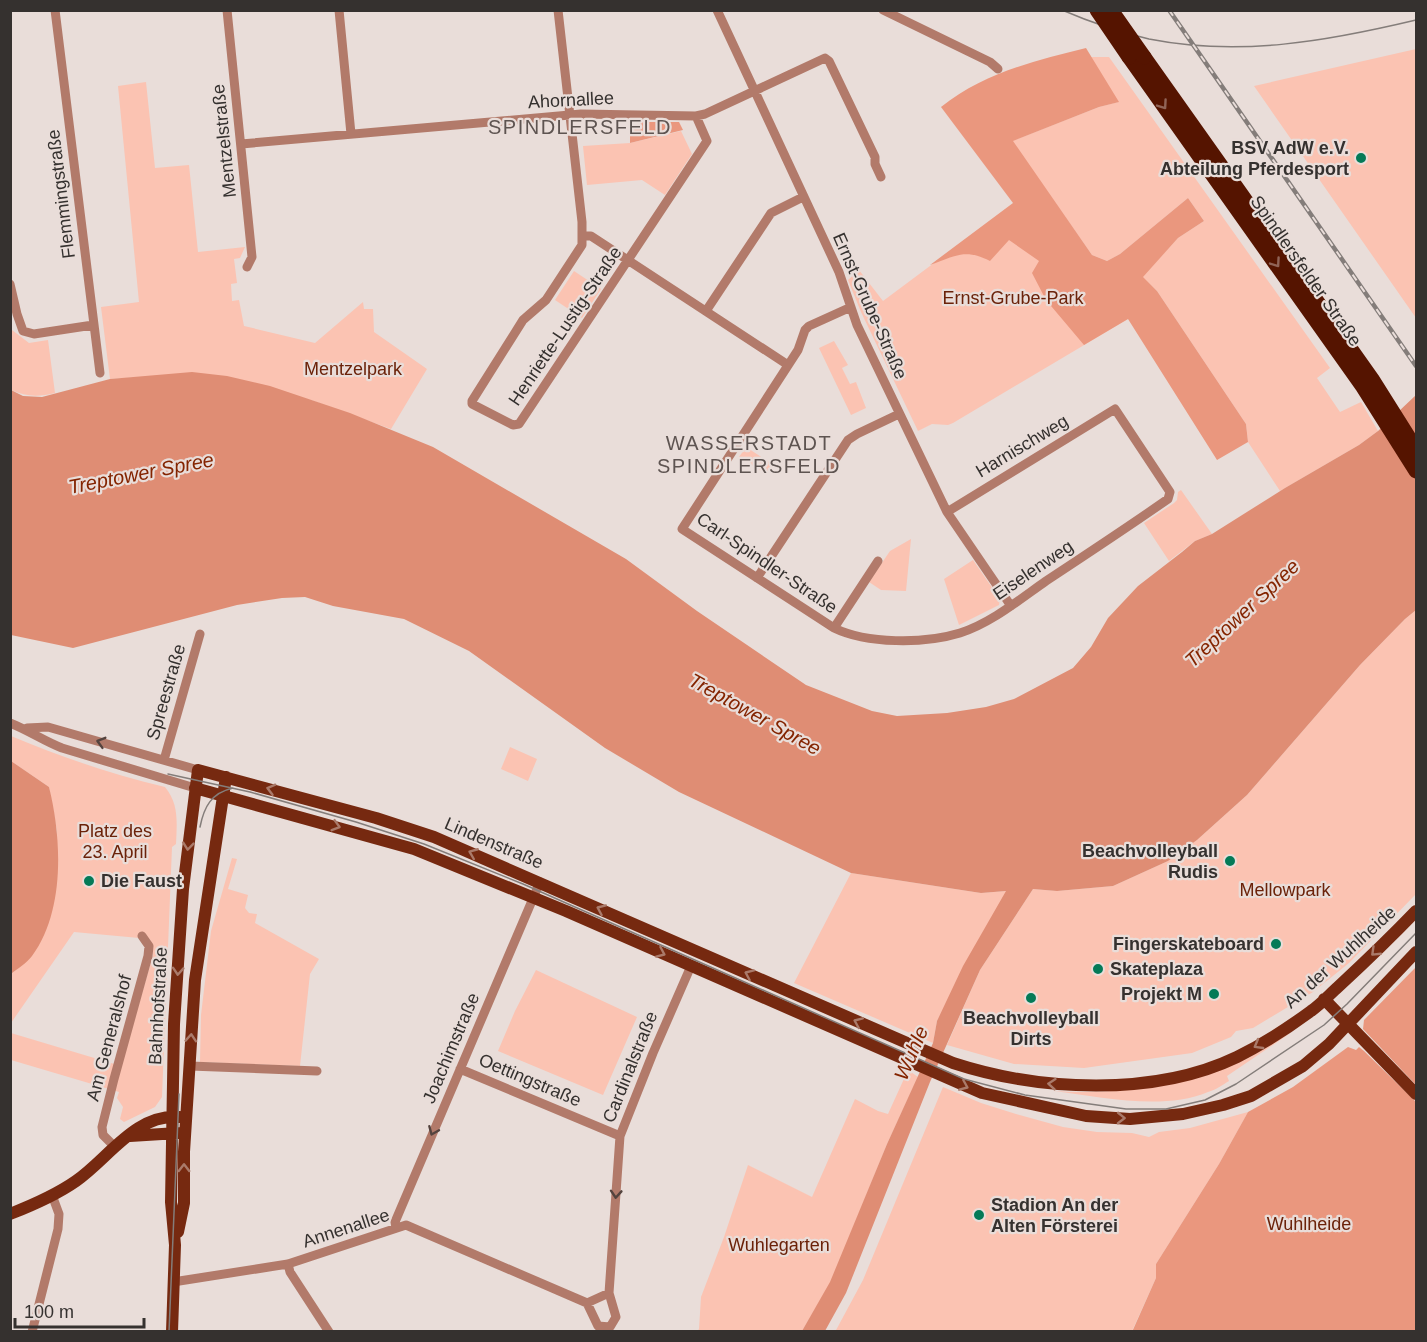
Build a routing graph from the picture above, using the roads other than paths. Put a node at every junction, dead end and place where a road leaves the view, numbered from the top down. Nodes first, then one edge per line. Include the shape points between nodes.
1 (55, 10) edge
2 (227, 10) edge
3 (339, 10) edge
4 (558, 10) edge
5 (717, 10) edge
6 (884, 10) edge
7 (1097, 10) edge
8 (1112, 10) edge
9 (1136, 57) junction
10 (998, 69) dead end
11 (754, 90) junction
12 (569, 115) junction
13 (696, 116) junction
14 (351, 134) junction
15 (241, 144) junction
16 (881, 177) dead end
17 (803, 197) junction
18 (583, 236) junction
19 (628, 261) junction
20 (247, 267) dead end
21 (10, 284) edge
22 (851, 307) junction
23 (706, 311) junction
24 (93, 325) junction
25 (788, 365) junction
26 (100, 374) dead end
27 (1382, 405) junction
28 (1115, 409) joint
29 (899, 414) junction
30 (1416, 449) edge
31 (1416, 471) edge
32 (947, 512) junction
33 (878, 561) dead end
34 (757, 578) junction
35 (1011, 606) junction
36 (834, 628) junction
37 (200, 634) dead end
38 (897, 639) joint
39 (10, 723) edge
40 (24, 728) junction
41 (164, 760) junction
42 (198, 770) junction
43 (226, 777) junction
44 (195, 788) junction
45 (224, 795) junction
46 (540, 882) junction
47 (532, 899) junction
48 (1416, 911) edge
49 (142, 936) dead end
50 (1416, 952) edge
51 (691, 966) junction
52 (1324, 999) junction
53 (1347, 1023) junction
54 (941, 1058) joint
55 (190, 1066) junction
56 (460, 1069) junction
57 (317, 1071) dead end
58 (1416, 1094) edge
59 (173, 1116) junction
60 (187, 1117) junction
61 (179, 1133) junction
62 (620, 1136) junction
63 (126, 1137) junction
64 (114, 1146) junction
65 (52, 1195) junction
66 (10, 1214) edge
67 (396, 1228) junction
68 (288, 1264) junction
69 (174, 1282) junction
70 (609, 1293) junction
71 (587, 1303) junction
72 (32, 1332) edge
73 (172, 1332) edge
74 (329, 1332) edge

1 - 24 street, Flemmingstraße
2 - 15 street, Mentzelstraße
3 - 14 street
4 - 12 street
5 - 11 street, Ernst-Grube-Straße
6 - 10 street
7 - 9 highway, Spindlersfelder Straße, bridge
8 - 9 highway, Spindlersfelder Straße, bridge
9 - 27 highway, Spindlersfelder Straße via 1267,229
11 - 13 street, Ahornallee
11 - 16 street, Ahornallee via 820,59 830,60
11 - 17 street, Ernst-Grube-Straße
12 - 13 street, Ahornallee
12 - 14 street, Ahornallee
12 - 18 street
13 - 19 street, Henriette-Lustig-Straße via 707,141
14 - 15 street, Ahornallee
15 - 20 street, Mentzelstraße via 252,257
17 - 22 street, Ernst-Grube-Straße
17 - 23 street via 771,213
18 - 19 street via 591,236
18 - 19 street, Henriette-Lustig-Straße via 582,245 549,296 525,318 472,404 513,426 519,424
19 - 23 street
21 - 24 street via 23,330 34,333
22 - 25 street, Carl-Spindler-Straße via 808,326
22 - 29 street, Ernst-Grube-Straße
23 - 25 street
24 - 26 street, Flemmingstraße
25 - 34 street, Carl-Spindler-Straße via 682,529
27 - 30 highway
27 - 31 highway
28 - 32 street, Harnischweg
28 - 35 street, Eiselenweg via 1170,492 1168,499
29 - 32 street, Ernst-Grube-Straße
29 - 34 street via 848,440
32 - 35 street, Ernst-Grube-Straße
33 - 36 street
34 - 36 street, Carl-Spindler-Straße
35 - 38 street, Eiselenweg via 959,633
36 - 38 street, Carl-Spindler-Straße via 862,638
37 - 41 street, Spreestraße
39 - 40 street, Lindenstraße
41 -> 40 street, Lindenstraße via 48,727
40 - 44 street, Lindenstraße via 62,748
41 - 42 street, Lindenstraße
42 - 43 main road, Lindenstraße
42 - 44 main road, Bahnhofstraße
43 - 45 main road, Bahnhofstraße
46 -> 43 main road, Lindenstraße via 399,825
44 - 45 main road, Lindenstraße
44 -> 59 main road, Bahnhofstraße via 181,918
45 -> 47 main road, Lindenstraße via 414,849
55 -> 45 main road, Bahnhofstraße via 195,980
46 - 47 street, Joachimstraße
54 -> 46 main road, Lindenstraße
47 -> 51 main road, Lindenstraße
47 - 56 street, Joachimstraße
48 -> 52 main road, An der Wuhlheide
49 - 64 street, Am Generalshof via 149,946 148,956 102,1127 103,1135
50 - 53 main road
51 -> 53 main road, Lindenstraße via 988,1095 1086,1116 1130,1119 1183,1114 1244,1099 1303,1066
51 - 62 street, Cardinalstraße
52 - 53 main road
52 -> 54 main road, An der Wuhlheide via 1285,1029 1237,1057 1155,1080 1059,1085 997,1076
53 - 58 main road
55 - 57 street
55 - 60 main road, Bahnhofstraße
56 - 62 street, Oettingstraße
56 -> 67 street, Joachimstraße via 395,1222
59 - 60 main road
59 - 61 main road, Bahnhofstraße
59 - 63 main road via 160,1118
60 - 61 main road, Bahnhofstraße
61 - 63 main road
61 - 69 main road, Bahnhofstraße via 184,1203
62 -> 70 street, Cardinalstraße
63 - 64 main road
64 - 65 main road via 87,1173
65 - 66 main road
65 - 72 street via 59,1214 58,1229
67 - 68 street, Annenallee
67 - 71 street, Annenallee via 406,1226
68 - 69 street, Annenallee
68 - 74 street
69 - 73 main road, Bahnhofstraße
70 - 71 street
70 - 71 street, Cardinalstraße via 616,1317 610,1327 598,1326

